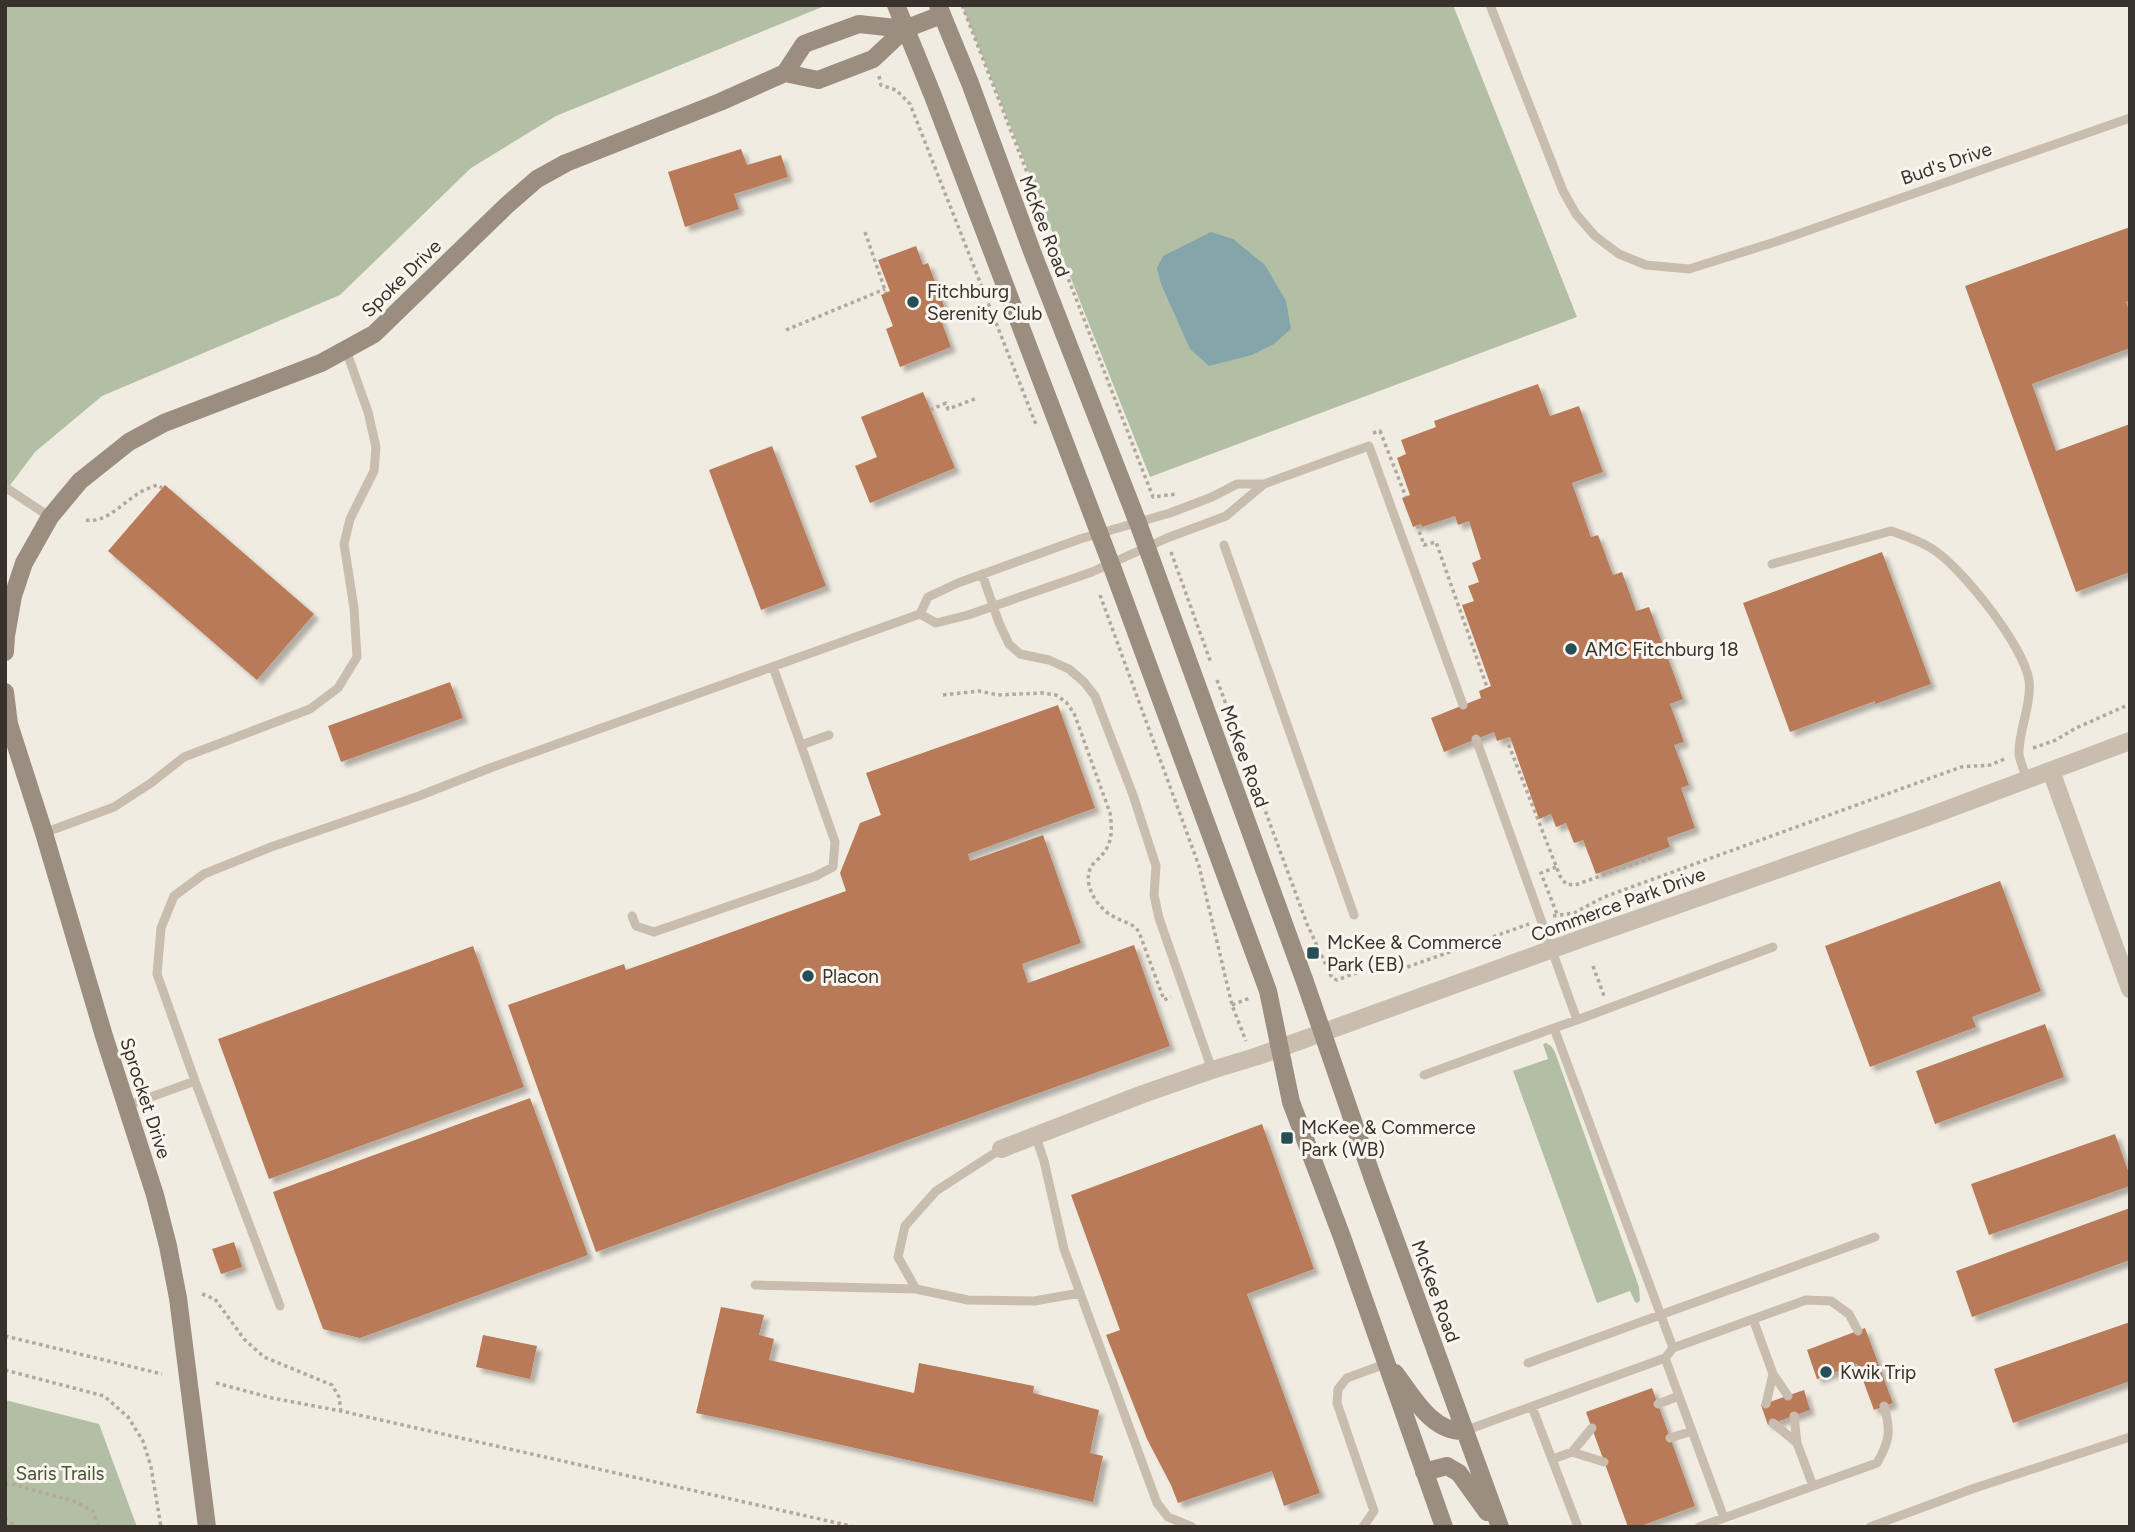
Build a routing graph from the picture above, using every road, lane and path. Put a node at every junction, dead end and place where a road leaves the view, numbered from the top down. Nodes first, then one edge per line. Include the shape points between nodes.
1 (896, 5) edge
2 (962, 5) edge
3 (1490, 5) edge
4 (940, 10) edge
5 (905, 29) junction
6 (785, 73) junction
7 (881, 79) dead end
8 (2130, 118) edge
9 (865, 232) dead end
10 (786, 330) dead end
11 (346, 350) junction
12 (977, 398) dead end
13 (930, 410) dead end
14 (1039, 432) dead end
15 (1264, 484) junction
16 (5, 487) edge
17 (162, 488) dead end
18 (1153, 498) dead end
19 (50, 517) junction
20 (86, 520) dead end
21 (1139, 523) junction
22 (1416, 525) dead end
23 (1099, 534) junction
24 (1224, 545) dead end
25 (1169, 546) dead end
26 (1147, 547) junction
27 (1111, 564) junction
28 (1772, 565) dead end
29 (982, 574) junction
30 (1100, 595) dead end
31 (993, 607) junction
32 (920, 614) junction
33 (5, 652) edge
34 (1211, 663) dead end
35 (773, 667) junction
36 (1216, 677) dead end
37 (1487, 687) dead end
38 (5, 692) edge
39 (943, 695) dead end
40 (2130, 704) edge
41 (1463, 705) dead end
42 (829, 735) dead end
43 (1506, 738) dead end
44 (1476, 739) dead end
45 (2130, 741) edge
46 (801, 745) junction
47 (2019, 754) junction
48 (2051, 771) junction
49 (2027, 780) junction
50 (44, 832) junction
51 (1653, 853) dead end
52 (1556, 867) junction
53 (1557, 914) junction
54 (1354, 915) dead end
55 (632, 916) dead end
56 (1541, 920) junction
57 (1773, 947) dead end
58 (1552, 950) junction
59 (1594, 966) dead end
60 (2130, 989) edge
61 (1184, 992) junction
62 (1249, 998) dead end
63 (1232, 1005) junction
64 (1609, 1008) junction
65 (1577, 1020) junction
66 (1554, 1028) junction
67 (1322, 1033) junction
68 (1246, 1041) dead end
69 (1280, 1048) junction
70 (1212, 1070) junction
71 (1424, 1075) dead end
72 (195, 1081) junction
73 (126, 1106) junction
74 (1036, 1137) junction
75 (1001, 1149) joint
76 (1875, 1237) dead end
77 (755, 1286) dead end
78 (916, 1289) junction
79 (1080, 1293) junction
80 (202, 1294) dead end
81 (280, 1306) dead end
82 (1661, 1316) junction
83 (1753, 1319) junction
84 (1858, 1331) dead end
85 (5, 1336) edge
86 (1673, 1348) junction
87 (1665, 1358) junction
88 (1388, 1363) junction
89 (1528, 1363) dead end
90 (5, 1370) edge
91 (162, 1374) dead end
92 (1773, 1374) junction
93 (216, 1383) dead end
94 (1679, 1396) junction
95 (1788, 1396) dead end
96 (1658, 1404) dead end
97 (1766, 1404) dead end
98 (1884, 1406) dead end
99 (1532, 1407) junction
100 (341, 1411) junction
101 (1794, 1416) dead end
102 (1773, 1423) dead end
103 (1591, 1428) dead end
104 (1464, 1431) junction
105 (1692, 1431) junction
106 (2130, 1437) edge
107 (1670, 1438) dead end
108 (1797, 1443) junction
109 (1572, 1452) junction
110 (1553, 1460) junction
111 (1604, 1462) dead end
112 (1424, 1472) junction
113 (5, 1485) edge
114 (1813, 1486) junction
115 (5, 1518) edge
116 (1724, 1518) junction
117 (16, 1527) edge
118 (99, 1527) edge
119 (161, 1527) edge
120 (206, 1527) edge
121 (855, 1527) edge
122 (1192, 1527) edge
123 (1363, 1527) edge
124 (1444, 1527) edge
125 (1499, 1527) edge
126 (1577, 1527) edge
127 (1699, 1527) edge
128 (1870, 1527) edge

1 - 5 main road
2 - 18 path
3 - 8 lane, Bud's Drive via 1576,214 1619,254 1646,265 1689,269
4 - 5 main road
4 - 21 main road, McKee Road
5 - 6 main road via 873,59 829,76 818,80
5 - 6 main road via 859,24 804,44
5 - 23 main road
6 - 11 main road, Spoke Drive via 537,179 374,334
7 - 14 path via 881,85 896,90 910,104
9 - 10 path via 886,291
11 - 19 main road, Spoke Drive via 129,442 80,481
11 - 50 lane via 376,447 374,471 350,519 344,544 356,656 338,688 310,709 184,757 114,807
12 - 13 path via 948,410 946,403
15 - 21 lane via 1237,484
15 - 26 lane via 1226,516
15 - 41 lane via 1369,446
16 - 19 lane
17 - 20 path via 157,485 111,513
19 - 33 main road via 24,563 13,596
21 - 23 lane
21 - 26 main road, McKee Road
22 - 37 path via 1424,545 1436,542
23 - 27 main road
23 - 29 lane
24 - 54 lane
25 - 34 path
26 - 27 lane
26 - 67 main road, McKee Road
27 - 31 lane
27 - 69 main road via 1268,991
28 - 47 lane via 1891,531 1933,549 1967,580 2026,668 2029,682
29 - 31 lane
29 - 32 lane via 928,597
30 - 63 path via 1199,866
31 - 32 lane via 936,623
31 - 61 lane via 1009,644 1020,654 1069,669 1095,696 1157,866 1154,895
32 - 35 lane
35 - 46 lane
35 - 72 lane via 204,874 174,896 161,928 157,974
36 - 56 path via 1307,924 1332,978 1375,966 1396,971
38 - 50 main road, Sprocket Drive via 9,724
39 - 61 path via 1042,693 1066,702 1074,713 1112,828 1107,850 1091,867 1091,892 1109,915 1135,925 1164,1000
40 - 47 path
42 - 46 lane
43 - 52 path
44 - 56 lane
45 - 48 street, Commerce Park Drive
46 - 55 lane via 835,842 833,867 654,932 636,926
47 - 49 lane
47 - 53 path via 1990,765 1961,767 1574,913
48 - 49 street, Commerce Park Drive
48 - 60 street
49 - 58 street, Commerce Park Drive
50 - 73 main road, Sprocket Drive
51 - 52 path via 1654,857 1575,885 1566,884
52 - 53 path via 1541,873
53 - 56 path
56 - 58 lane
57 - 64 lane
58 - 65 lane
58 - 67 street, Commerce Park Drive
59 - 64 path
61 - 70 lane
62 - 63 path
63 - 68 path
64 - 65 lane
65 - 66 lane
66 - 71 lane
66 - 82 lane
67 - 69 street, Commerce Park Drive
67 - 104 main road, McKee Road
69 - 70 street, Commerce Park Drive
69 - 88 main road via 1292,1102
70 - 74 street, Commerce Park Drive
72 - 73 lane
72 - 81 lane
73 - 120 main road, Sprocket Drive via 155,1195 178,1298
74 - 75 street, Commerce Park Drive
74 - 79 lane
75 - 78 lane via 936,1191 905,1226 898,1257
76 - 82 lane
77 - 78 lane
78 - 79 lane via 968,1300 1034,1301
79 - 122 lane via 1157,1503 1168,1517
80 - 100 path via 215,1299 244,1339 264,1356 332,1385
82 - 86 lane
82 - 89 lane
83 - 84 lane via 1806,1300 1831,1301 1849,1314
83 - 86 lane
83 - 92 lane
85 - 91 path
86 - 87 lane
87 - 94 lane
87 - 99 lane
88 - 104 main road via 1439,1425
88 - 112 main road
88 - 123 lane via 1347,1378 1338,1389 1337,1403 1374,1511
90 - 119 path via 104,1396 128,1417 147,1454
92 - 95 lane
92 - 97 lane
93 - 100 path
94 - 96 lane
94 - 105 lane
98 - 114 lane via 1889,1423 1887,1445 1877,1463
99 - 104 lane
99 - 110 lane
100 - 121 path
101 - 108 lane
102 - 108 lane
103 - 109 lane
104 - 125 main road, McKee Road
105 - 107 lane
105 - 116 lane
106 - 128 lane
108 - 114 lane
109 - 110 lane
109 - 111 lane
110 - 126 lane
112 - 124 main road
112 - 125 main road via 1447,1466 1460,1473
113 - 118 path via 73,1501 92,1510
114 - 116 lane
115 - 117 path
116 - 127 lane

